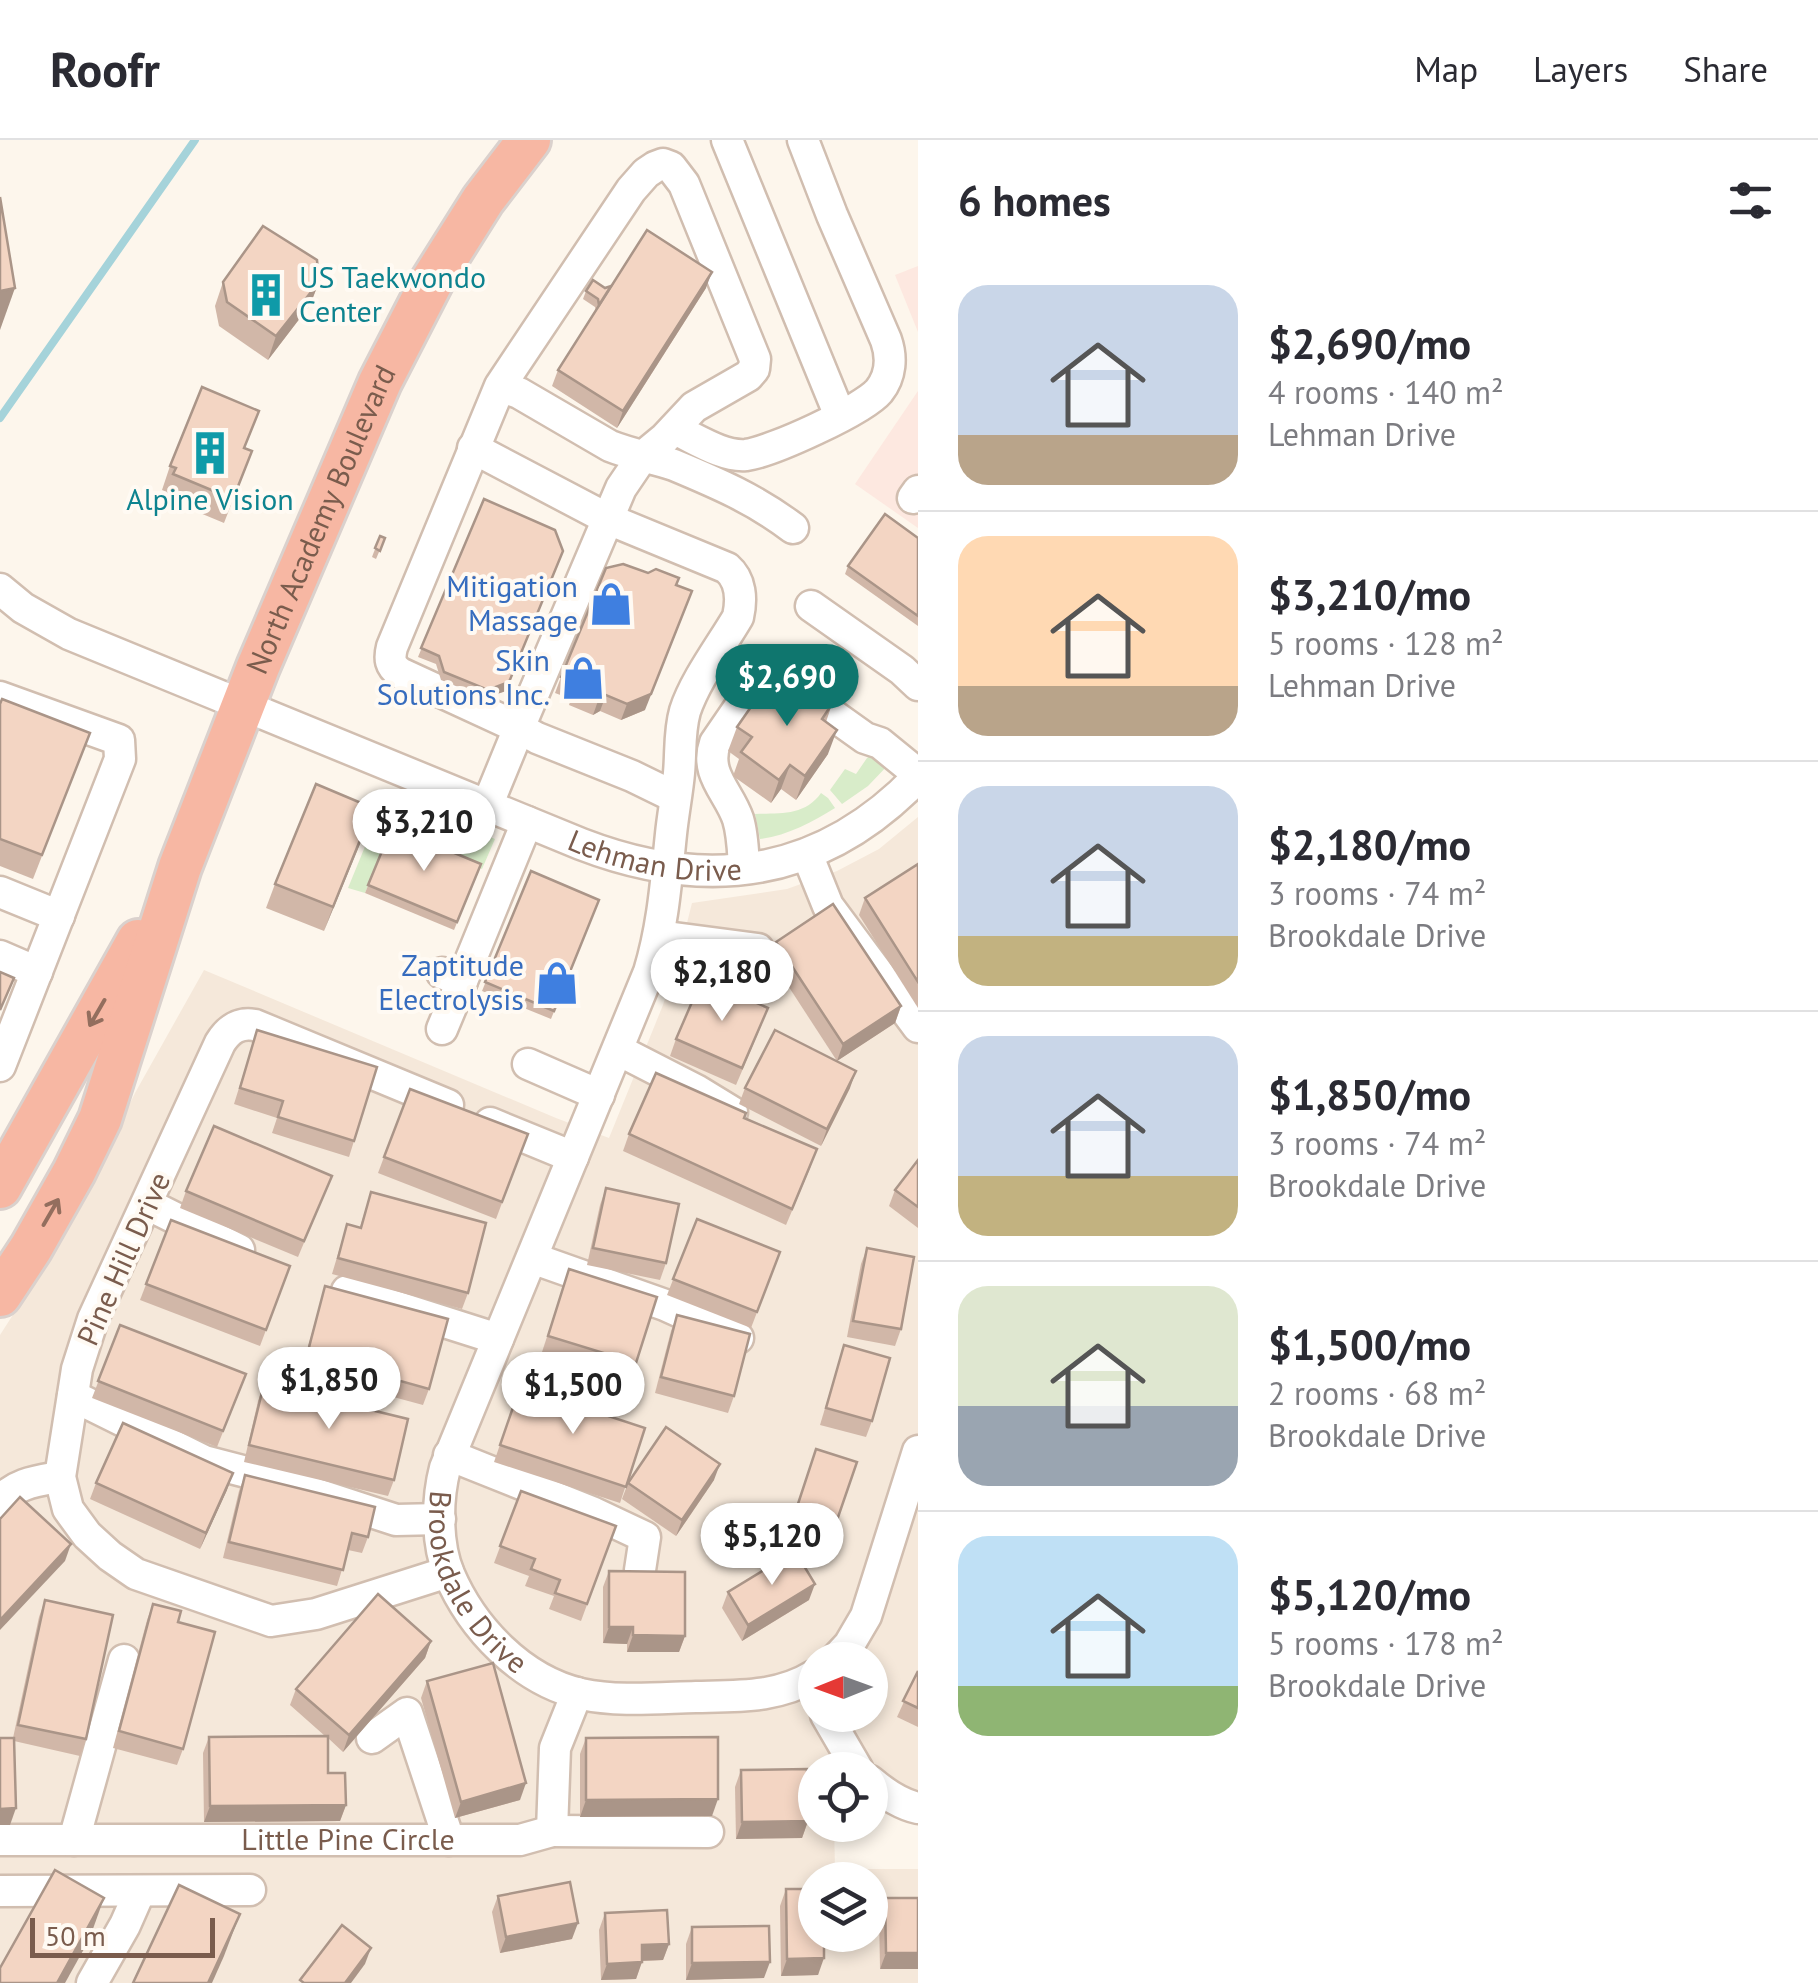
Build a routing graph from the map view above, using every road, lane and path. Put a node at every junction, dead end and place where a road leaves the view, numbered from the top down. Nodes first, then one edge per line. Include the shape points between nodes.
1 (529, 140) edge
2 (727, 140) edge
3 (804, 140) edge
4 (500, 386) junction
5 (840, 416) junction
6 (674, 428) junction
7 (473, 448) junction
8 (642, 456) junction
9 (608, 519) junction
10 (793, 528) dead end
11 (4, 604) edge
12 (811, 606) dead end
13 (918, 684) edge
14 (0, 697) edge
15 (243, 705) junction
16 (520, 728) junction
17 (918, 775) edge
18 (675, 797) junction
19 (488, 806) junction
20 (527, 822) junction
21 (807, 854) junction
22 (180, 867) junction
23 (668, 868) junction
24 (744, 868) junction
25 (0, 892) edge
26 (59, 916) junction
27 (660, 936) junction
28 (723, 946) dead end
29 (0, 956) edge
30 (37, 972) junction
31 (918, 1026) edge
32 (442, 1029) dead end
33 (618, 1050) junction
34 (528, 1064) dead end
35 (0, 1066) edge
36 (600, 1095) junction
37 (750, 1123) edge
38 (573, 1158) junction
39 (0, 1188) edge
40 (147, 1204) junction
41 (532, 1258) junction
42 (266, 1263) edge
43 (347, 1291) edge
44 (0, 1295) edge
45 (740, 1339) edge
46 (498, 1340) junction
47 (72, 1396) junction
48 (918, 1451) edge
49 (449, 1455) junction
50 (60, 1477) junction
51 (0, 1502) edge
52 (440, 1519) junction
53 (640, 1570) edge
54 (448, 1572) junction
55 (851, 1642) edge
56 (124, 1660) dead end
57 (798, 1687) edge
58 (577, 1693) junction
59 (372, 1738) dead end
60 (888, 1795) edge
61 (918, 1808) edge
62 (552, 1831) junction
63 (708, 1832) dead end
64 (0, 1840) edge
65 (74, 1840) junction
66 (449, 1840) junction
67 (140, 1890) junction
68 (250, 1890) dead end
69 (0, 1891) edge
70 (92, 1983) edge

1 - 15 highway, North Academy Boulevard via 432,282 380,382
2 - 5 street
3 - 5 street via 890,353 878,392
4 - 6 street via 631,190 650,170 668,165 684,184 755,359 751,373 701,400
4 - 7 street
4 - 8 street via 610,446
5 - 6 street via 746,455
6 - 8 street
7 - 9 street, Brookdale Drive
7 - 16 street via 390,661 400,673
8 - 9 street
8 - 10 street via 738,492
9 - 16 street
9 - 18 street, Brookdale Drive via 727,568 739,584 738,617 686,709
11 - 15 street, Lehman Drive
12 - 13 street
14 - 26 street via 119,740 120,759
15 - 19 street, Lehman Drive
15 - 22 highway, North Academy Boulevard
16 - 18 street
16 - 19 street
17 - 21 street, Lehman Drive via 869,822
17 - 24 street via 771,671 763,672 712,753 714,776 739,823
18 - 23 street, Brookdale Drive
19 - 20 street, Lehman Drive
20 - 23 street, Lehman Drive via 606,854
20 - 32 street via 452,977
21 - 24 street, Lehman Drive
21 - 31 street via 828,906
22 -> 39 highway, North Academy Boulevard
44 -> 22 highway, North Academy Boulevard via 100,1119
23 - 24 street, Lehman Drive
23 - 27 street, Brookdale Drive
25 - 26 street
26 - 30 street
27 - 28 street
27 - 33 street, Brookdale Drive
29 - 30 street
30 - 35 street
33 - 36 street, Brookdale Drive
33 - 37 street
34 - 36 street
36 - 38 street, Brookdale Drive
38 - 40 street, Pine Hill Drive via 249,1023 230,1030 220,1043
38 - 41 street, Brookdale Drive
40 - 42 street
40 - 47 street, Pine Hill Drive via 93,1319
41 - 45 street
41 - 46 street, Brookdale Drive
43 - 46 street
46 - 49 street, Brookdale Drive
47 - 50 street, Pine Hill Drive
47 - 52 street via 204,1462 396,1520
48 - 55 street via 866,1616
49 - 52 street, Brookdale Drive
49 - 53 street via 645,1537
50 - 51 street via 27,1482
50 - 54 street, Pine Hill Drive via 68,1509 86,1535 136,1574 272,1621 316,1614
52 - 54 street, Brookdale Drive
54 - 58 street, Brookdale Drive via 484,1632 509,1657
56 - 65 street
57 - 58 street, Brookdale Drive via 748,1696 609,1699
58 - 62 street via 555,1748
59 - 66 street via 407,1712
60 - 61 street
62 - 63 street, Little Pine Circle
62 - 66 street, Little Pine Circle via 520,1840
64 - 65 street, Little Pine Circle
65 - 66 street, Little Pine Circle
67 - 68 street
67 - 69 street
67 - 70 street

